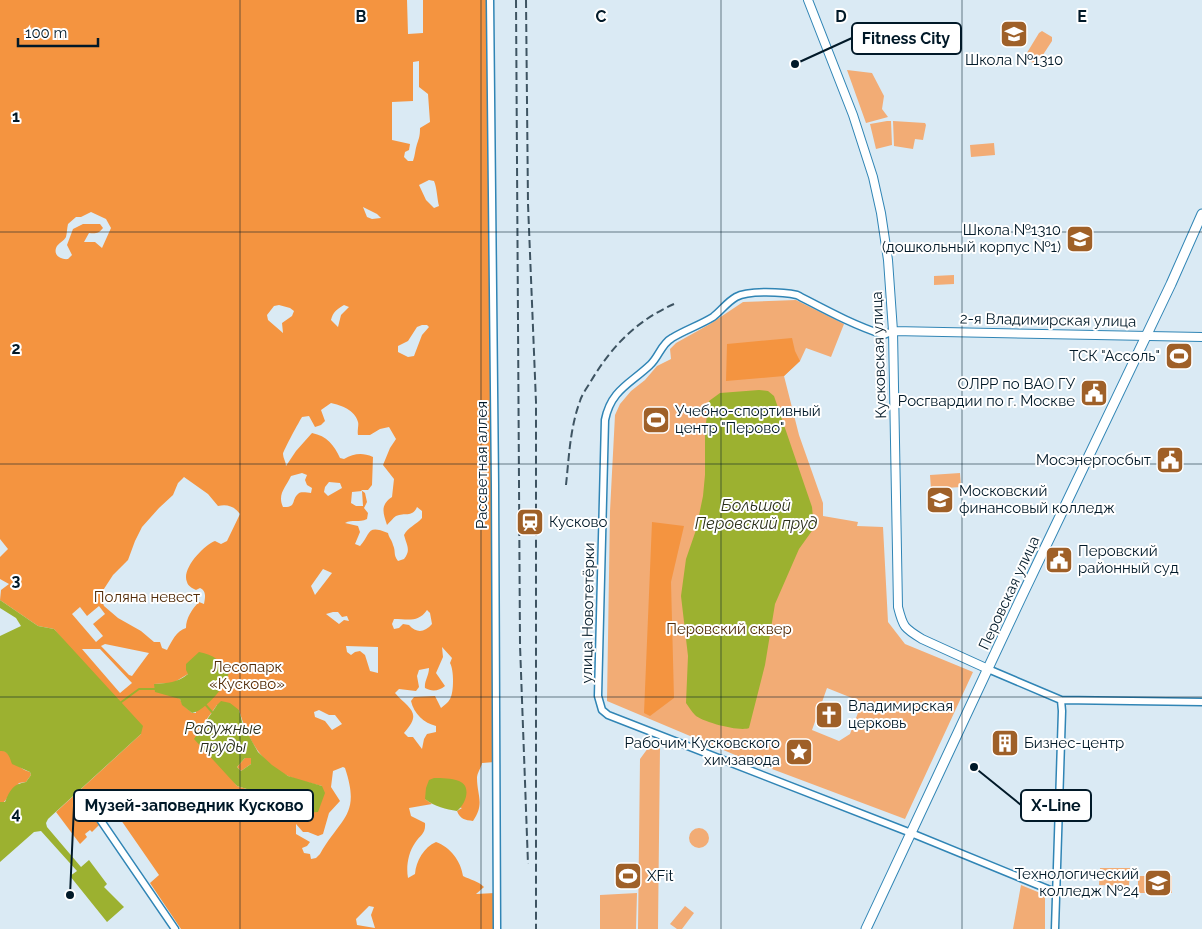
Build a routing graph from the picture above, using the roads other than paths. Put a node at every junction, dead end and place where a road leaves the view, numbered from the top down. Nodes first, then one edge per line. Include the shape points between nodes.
1 (490, 0) edge
2 (808, 0) edge
3 (1202, 214) edge
4 (893, 331) junction
5 (1146, 335) junction
6 (1202, 337) edge
7 (988, 669) junction
8 (1061, 700) junction
9 (1202, 702) edge
10 (97, 815) dead end
11 (911, 833) junction
12 (1055, 892) junction
13 (174, 929) edge
14 (497, 929) edge
15 (866, 929) edge
16 (1055, 929) edge

1 - 14 street, Рассветная аллея
2 - 4 street, Кусковская улица via 853,115 875,183 888,260
3 - 5 main road, Перовская улица
4 - 5 street, 2-я Владимирская улица
4 - 7 street, Кусковская улица via 898,607 902,624 922,639
4 - 11 street, улица Новотетёрки via 885,339 790,293 737,296 712,317 667,341 650,365 610,402 605,420 598,696 602,710 608,714
5 - 6 street, 2-я Владимирская улица
5 - 7 main road, Перовская улица
7 - 8 street
7 - 11 main road, Перовская улица
8 - 9 street
8 - 12 street
10 - 13 street
11 - 12 street, улица Новотетёрки
11 - 15 main road, Перовская улица
12 - 16 street

